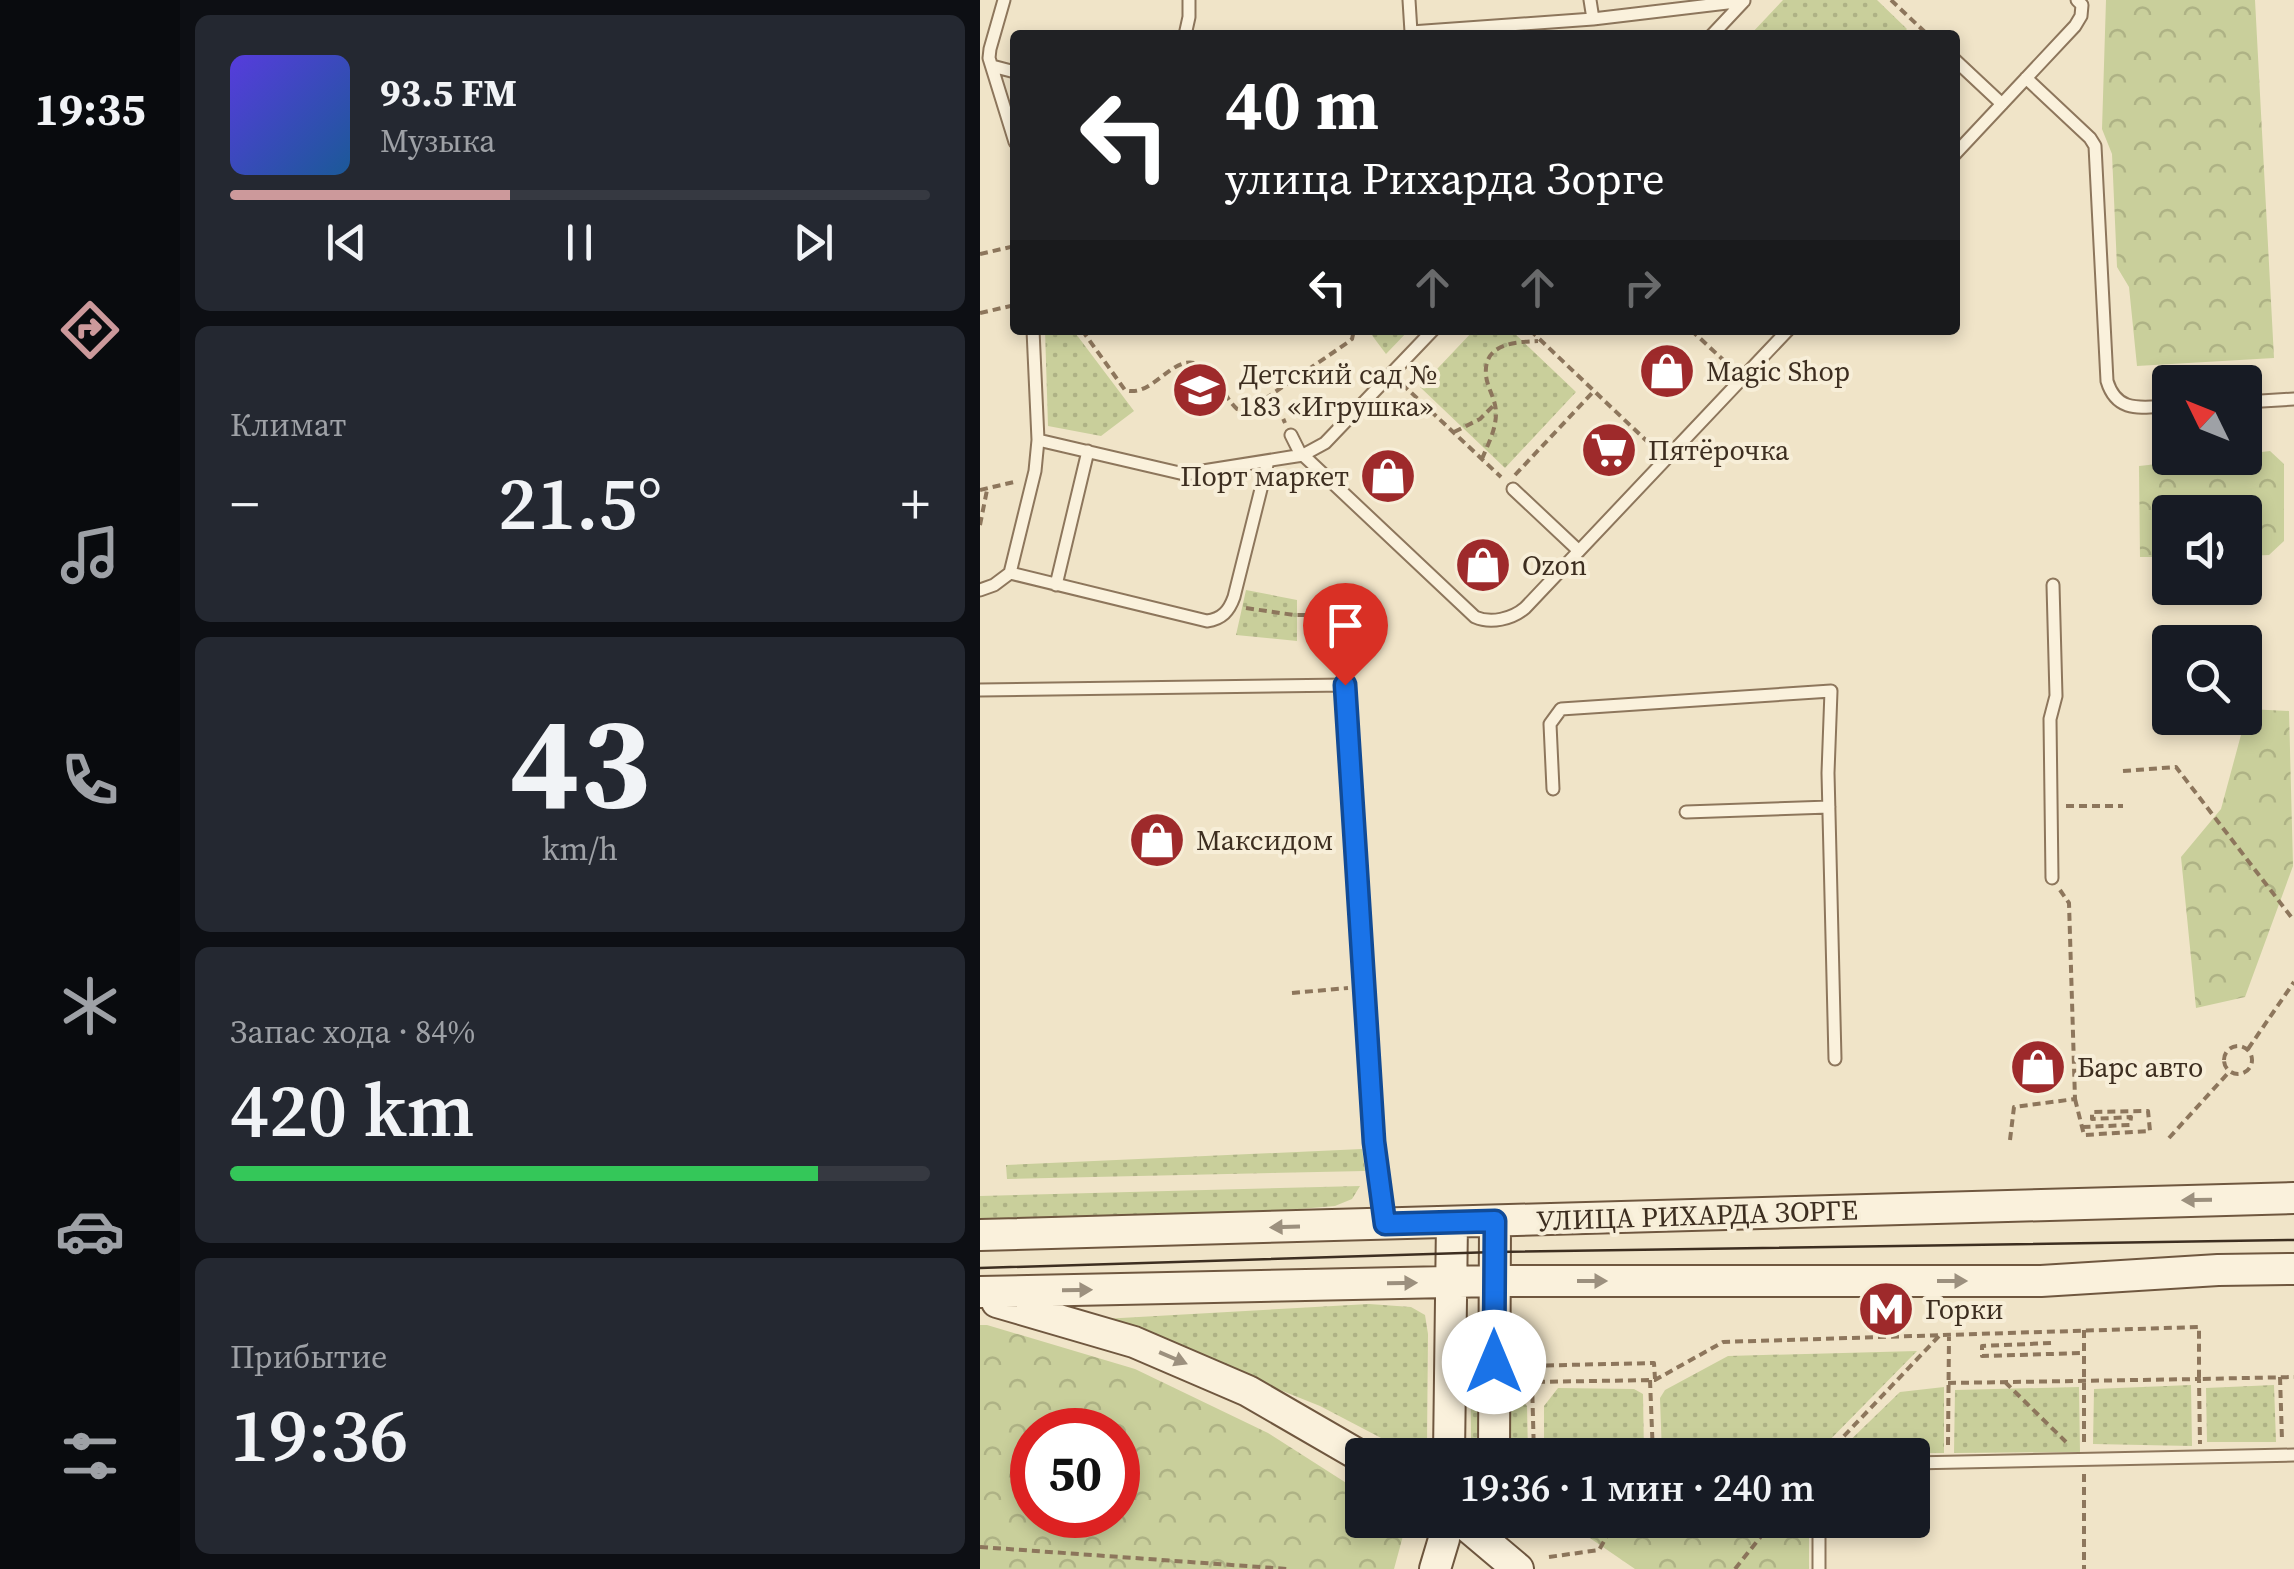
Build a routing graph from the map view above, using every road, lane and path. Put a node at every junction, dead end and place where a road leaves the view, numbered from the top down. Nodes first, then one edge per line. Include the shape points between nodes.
1 (1004, 0) edge
2 (1188, 0) edge
3 (1409, 0) edge
4 (1590, 0) edge
5 (1744, 0) edge
6 (1891, 0) edge
7 (2077, 0) edge
8 (1592, 19) junction
9 (1186, 30) edge
10 (1411, 30) edge
11 (1439, 30) edge
12 (1717, 30) edge
13 (1923, 30) edge
14 (1960, 65) edge
15 (992, 66) junction
16 (1010, 71) edge
17 (2026, 78) junction
18 (2002, 104) junction
19 (1010, 125) edge
20 (1960, 149) edge
21 (1010, 247) edge
22 (980, 254) edge
23 (1010, 306) edge
24 (980, 313) edge
25 (1034, 335) edge
26 (1085, 335) edge
27 (1353, 335) edge
28 (1428, 335) edge
29 (1535, 335) edge
30 (1697, 335) edge
31 (1783, 335) edge
32 (1541, 341) junction
33 (1392, 374) junction
34 (1742, 378) junction
35 (1594, 391) junction
36 (1273, 395) junction
37 (2294, 399) edge
38 (2262, 401) edge
39 (1495, 404) junction
40 (2152, 406) edge
41 (1454, 432) junction
42 (1291, 436) joint
43 (1038, 440) junction
44 (1088, 452) junction
45 (1302, 455) junction
46 (1482, 459) junction
47 (1666, 459) junction
48 (1268, 461) junction
49 (1034, 477) junction
50 (988, 488) junction
51 (1514, 489) dead end
52 (980, 490) edge
53 (980, 525) edge
54 (1579, 551) junction
55 (1010, 574) junction
56 (1056, 585) junction
57 (2053, 585) dead end
58 (980, 590) edge
59 (1231, 604) junction
60 (1325, 616) dead end
61 (980, 690) edge
62 (2123, 771) dead end
63 (1553, 789) dead end
64 (2051, 806) junction
65 (2123, 806) dead end
66 (1829, 807) junction
67 (1686, 812) dead end
68 (2052, 878) joint
69 (2292, 918) edge
70 (2294, 982) edge
71 (1364, 987) junction
72 (1292, 993) dead end
73 (2248, 1049) junction
74 (1835, 1059) dead end
75 (2229, 1072) junction
76 (2074, 1099) junction
77 (2082, 1127) junction
78 (2169, 1138) dead end
79 (2010, 1140) dead end
80 (2294, 1198) edge
81 (1495, 1221) junction
82 (1452, 1222) junction
83 (1385, 1224) junction
84 (980, 1235) edge
85 (2294, 1269) edge
86 (1495, 1281) junction
87 (1453, 1282) junction
88 (980, 1294) edge
89 (1949, 1334) junction
90 (1940, 1335) junction
91 (2051, 1343) dead end
92 (2084, 1352) dead end
93 (1515, 1366) dead end
94 (2294, 1376) edge
95 (2280, 1377) junction
96 (2199, 1379) junction
97 (1652, 1380) junction
98 (2005, 1382) junction
99 (1948, 1383) junction
100 (1449, 1438) edge
101 (1494, 1438) edge
102 (1534, 1438) edge
103 (1652, 1438) edge
104 (1842, 1438) edge
105 (1345, 1446) edge
106 (2288, 1455) edge
107 (2201, 1458) junction
108 (2084, 1459) junction
109 (1930, 1462) edge
110 (1948, 1462) junction
111 (1444, 1538) edge
112 (1607, 1538) edge
113 (1760, 1538) edge
114 (1819, 1538) edge
115 (1488, 1545) edge
116 (980, 1546) edge
117 (1548, 1557) dead end
118 (1288, 1569) edge
119 (1435, 1569) edge
120 (1518, 1569) edge
121 (1735, 1569) edge
122 (1820, 1569) edge

1 - 15 lane via 990,49
2 - 9 lane
3 - 10 lane
4 - 8 lane
5 - 8 lane
5 - 12 lane
6 - 13 path
7 - 17 lane via 2078,23
8 - 11 lane
14 - 18 lane
15 - 16 lane
15 - 19 lane
17 - 18 lane
17 - 40 lane via 2095,146 2107,381 2127,406
18 - 20 lane
21 - 22 path
23 - 24 path
25 - 43 lane
26 - 36 path via 1129,392 1188,362 1207,369 1241,411
27 - 36 path
28 - 33 lane
29 - 32 path
30 - 34 path
31 - 34 lane
32 - 35 path
32 - 39 path via 1509,342 1494,352 1486,372
33 - 41 path
33 - 45 lane via 1325,443
34 - 47 lane
35 - 46 path via 1507,483
35 - 47 path
36 - 42 path
37 - 38 lane
39 - 41 path
39 - 46 path
41 - 46 path
42 - 45 lane
43 - 44 lane
43 - 49 lane
44 - 48 lane via 1184,474
44 - 56 lane
45 - 48 lane
45 - 54 lane via 1483,620 1522,611
47 - 54 lane
48 - 59 lane
49 - 50 path
49 - 55 lane
50 - 52 path
50 - 53 path
51 - 54 lane
55 - 56 lane
55 - 58 lane
56 - 59 lane via 1207,620
57 - 64 lane
59 - 60 path
61 - 71 lane via 1345,685
62 - 69 path via 2176,767
63 - 66 lane via 1550,724 1561,709 1831,692
64 - 65 path
64 - 68 lane
66 - 67 lane
66 - 74 lane
68 - 76 path via 2068,903
70 - 73 path
71 - 72 path
71 - 83 lane
73 - 75 path via 2252,1066 2246,1073
73 - 75 path via 2230,1048 2224,1055
75 - 78 path
76 - 77 path
76 - 79 path via 2014,1107
77 - 77 path via 2084,1136 2150,1131 2148,1111 2092,1112 2092,1120 2131,1117 2130,1125
80 -> 81 main road, УЛИЦА РИХАРДА ЗОРГЕ
81 - 82 main road, УЛИЦА РИХАРДА ЗОРГЕ
81 - 86 main road
82 - 83 main road, УЛИЦА РИХАРДА ЗОРГЕ
82 - 87 main road
83 -> 84 main road, УЛИЦА РИХАРДА ЗОРГЕ
86 -> 85 main road via 2041,1280
86 - 87 main road
86 - 101 main road
88 -> 87 main road
87 - 100 main road
88 -> 105 main road via 1134,1342 1248,1391
89 - 90 path
89 - 96 path via 2199,1327
89 - 99 path
90 - 97 path via 1723,1342
90 - 104 path
91 - 92 path via 1982,1346 1982,1356
93 - 97 path via 1654,1362
94 - 95 path
95 - 96 path
95 - 106 path
96 - 98 path
96 - 107 path
97 - 102 path via 1532,1382
97 - 103 path
98 - 99 path
98 - 108 path
99 - 110 path
106 - 107 lane
107 - 108 lane
108 - 110 lane
109 - 110 lane
111 - 119 main road
112 - 117 path via 1600,1550
113 - 121 path
114 - 122 lane
115 - 120 main road
116 - 118 path

